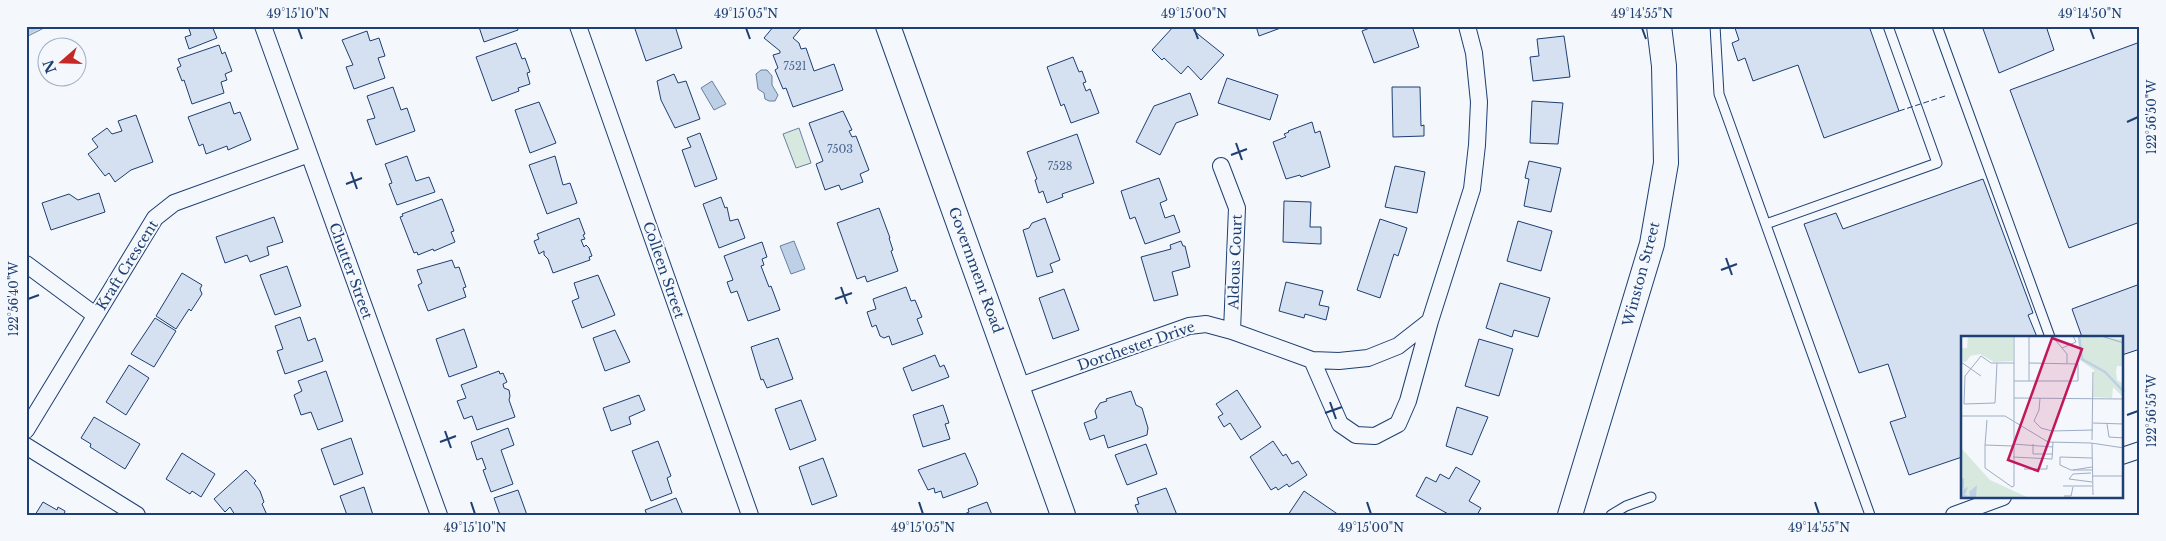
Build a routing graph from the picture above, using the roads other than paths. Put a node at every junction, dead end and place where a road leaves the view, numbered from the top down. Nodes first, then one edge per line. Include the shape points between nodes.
1 (264, 26) edge
2 (578, 26) edge
3 (888, 26) edge
4 (1467, 26) edge
5 (1659, 26) edge
6 (1715, 26) edge
7 (1888, 26) edge
8 (1937, 26) edge
9 (309, 154) junction
10 (1221, 166) dead end
11 (1766, 224) junction
12 (26, 264) edge
13 (95, 315) junction
14 (1430, 321) junction
15 (1232, 331) junction
16 (2050, 336) edge
17 (1312, 360) junction
18 (1017, 387) junction
19 (26, 430) edge
20 (26, 446) edge
21 (2140, 450) edge
22 (2124, 455) edge
23 (1651, 497) dead end
24 (2001, 498) edge
25 (137, 515) edge
26 (440, 515) edge
27 (750, 515) edge
28 (1063, 515) edge
29 (1570, 515) edge
30 (1611, 515) edge
31 (1870, 515) edge
32 (1954, 515) edge

1 - 9 street, Chutter Street
2 - 27 street, Colleen Street
3 - 18 street, Government Road
4 - 14 street via 1474,53 1479,102 1478,145 1473,180
5 - 29 street, Winston Street via 1664,66 1666,163 1653,235
6 - 11 lane via 1720,94
7 - 11 lane via 1937,163
8 - 16 lane
9 - 13 street, Kraft Crescent via 174,203 155,218
9 - 26 street, Chutter Street
10 - 15 street, Aldous Court via 1236,208
11 - 31 lane
12 - 13 street
13 - 19 street, Kraft Crescent
14 - 17 street, Dorchester Drive via 1398,346 1368,358
14 - 17 street via 1408,401 1398,424 1375,436 1356,435 1340,424
15 - 17 street, Dorchester Drive
15 - 18 street, Dorchester Drive via 1206,324 1190,326
18 - 28 street, Government Road
20 - 25 street
21 - 22 street
23 - 30 lane
24 - 32 street

